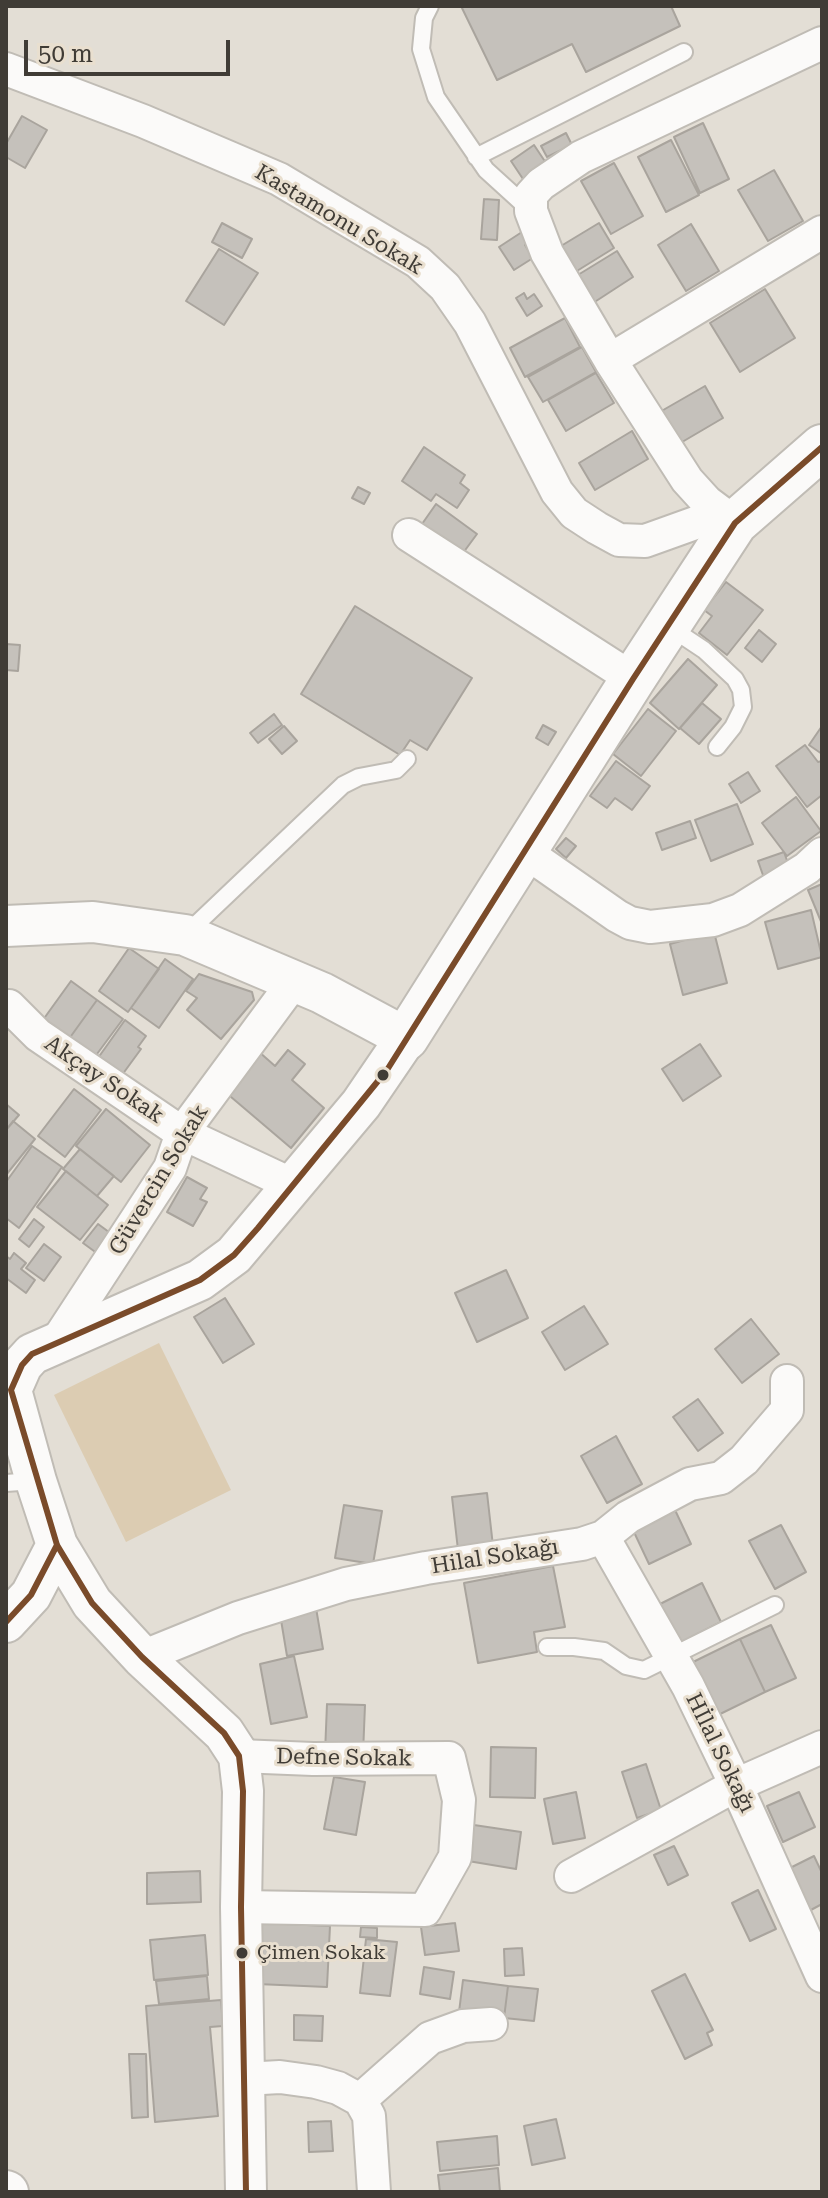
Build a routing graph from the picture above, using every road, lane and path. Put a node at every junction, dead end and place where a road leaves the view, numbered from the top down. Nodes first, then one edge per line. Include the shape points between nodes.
1 (430, 6) edge
2 (822, 43) edge
3 (684, 52) dead end
4 (6, 69) edge
5 (476, 157) junction
6 (531, 211) junction
7 (822, 232) edge
8 (610, 360) junction
9 (822, 447) edge
10 (735, 523) junction
11 (409, 535) dead end
12 (667, 625) junction
13 (633, 679) junction
14 (717, 747) dead end
15 (407, 759) dead end
16 (524, 851) junction
17 (822, 854) edge
18 (6, 926) edge
19 (185, 935) junction
20 (295, 980) junction
21 (9, 1006) dead end
22 (406, 1038) junction
23 (182, 1133) junction
24 (293, 1185) junction
25 (28, 1353) edge
26 (787, 1381) dead end
27 (21, 1482) edge
28 (603, 1537) junction
29 (57, 1545) junction
30 (775, 1605) dead end
31 (6, 1622) edge
32 (547, 1647) dead end
33 (142, 1657) junction
34 (672, 1657) junction
35 (822, 1747) edge
36 (239, 1756) junction
37 (736, 1785) junction
38 (571, 1876) dead end
39 (241, 1907) junction
40 (822, 1976) edge
41 (491, 2024) dead end
42 (244, 2079) junction
43 (360, 2100) junction
44 (246, 2192) edge
45 (374, 2192) edge

1 - 5 lane via 421,49 436,97
2 - 6 street via 581,157 541,184 531,195
3 - 5 lane
4 - 10 street, Kastamonu Sokak via 279,179 418,262 445,287 470,323 557,492 574,513 597,528 619,540 645,541 698,522
5 - 6 lane
6 - 8 street via 547,253
7 - 8 street
8 - 10 street via 687,480
9 - 10 main road
10 - 12 main road
11 - 13 street
12 - 13 main road
12 - 14 lane via 704,650 741,690 743,707
13 - 16 main road
15 - 19 lane via 396,770 343,785
16 - 17 street via 617,916 650,927 713,920 740,910
16 - 22 main road
18 - 19 street via 93,922
19 - 20 street
20 - 22 street
20 - 23 street, Güvercin Sokak
21 - 23 street, Akçay Sokak via 38,1035
22 - 24 street via 361,1104
23 - 24 street, Akçay Sokak
23 - 25 street, Güvercin Sokak via 170,1168
24 - 25 street via 234,1255 200,1280
25 - 27 street via 11,1390
26 - 28 street, Hilal Sokağı via 787,1410 744,1460 721,1478 690,1484 628,1517
27 - 29 street
28 - 33 street, Hilal Sokağı via 346,1584 238,1618
28 - 34 street, Hİlal Sokağı
29 - 31 street via 31,1595
29 - 33 street via 92,1603
30 - 34 lane
32 - 34 lane via 604,1651 626,1666 644,1670
33 - 36 street via 224,1733
34 - 37 street, Hİlal Sokağı
35 - 37 street
36 - 39 street
36 - 39 street, Defne Sokak via 449,1758 459,1800 455,1857 425,1910
37 - 38 street
37 - 40 street, Hİlal Sokağı
39 - 42 street
41 - 43 street via 463,2026 430,2038
42 - 43 street via 316,2082
42 - 44 street
43 - 45 street via 369,2116

